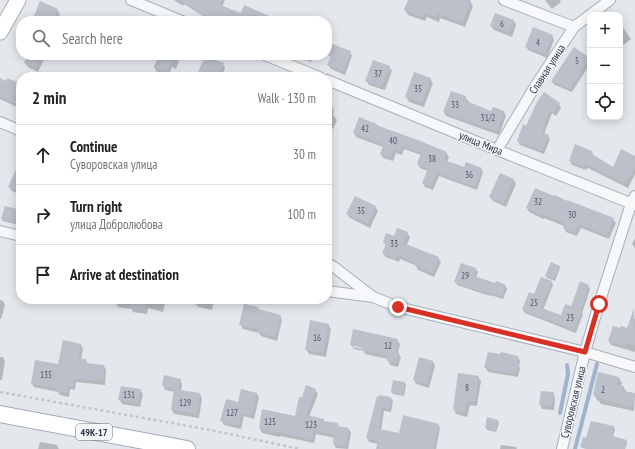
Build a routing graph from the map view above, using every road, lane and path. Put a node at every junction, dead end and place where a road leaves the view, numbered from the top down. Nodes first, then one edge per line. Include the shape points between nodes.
1 (18, 0) edge
2 (131, 0) edge
3 (504, 0) edge
4 (610, 0) edge
5 (598, 3) edge
6 (170, 16) edge
7 (574, 26) junction
8 (0, 32) edge
9 (277, 60) edge
10 (307, 72) edge
11 (332, 82) edge
12 (0, 122) edge
13 (16, 129) edge
14 (497, 150) junction
15 (634, 202) edge
16 (0, 231) edge
17 (16, 235) edge
18 (332, 266) edge
19 (332, 292) edge
20 (373, 297) junction
21 (585, 352) junction
22 (635, 367) edge
23 (0, 392) edge
24 (0, 414) edge
25 (187, 449) edge
26 (300, 449) edge
27 (562, 449) edge

1 - 8 main road
2 - 6 street
3 - 7 street
4 - 5 street, Славная улица
5 - 7 street, Славная улица
7 - 14 street, Славная улица
9 - 10 street
11 - 14 street, улица Мира
12 - 13 street
14 - 15 street, улица Мира
15 - 21 street, Суворовская улица
16 - 17 street
18 - 20 street
19 - 20 street
20 - 21 street via 398,307
21 - 22 street
21 - 27 street, Суворовская улица
23 - 26 path
24 - 25 main road, 49К-17

